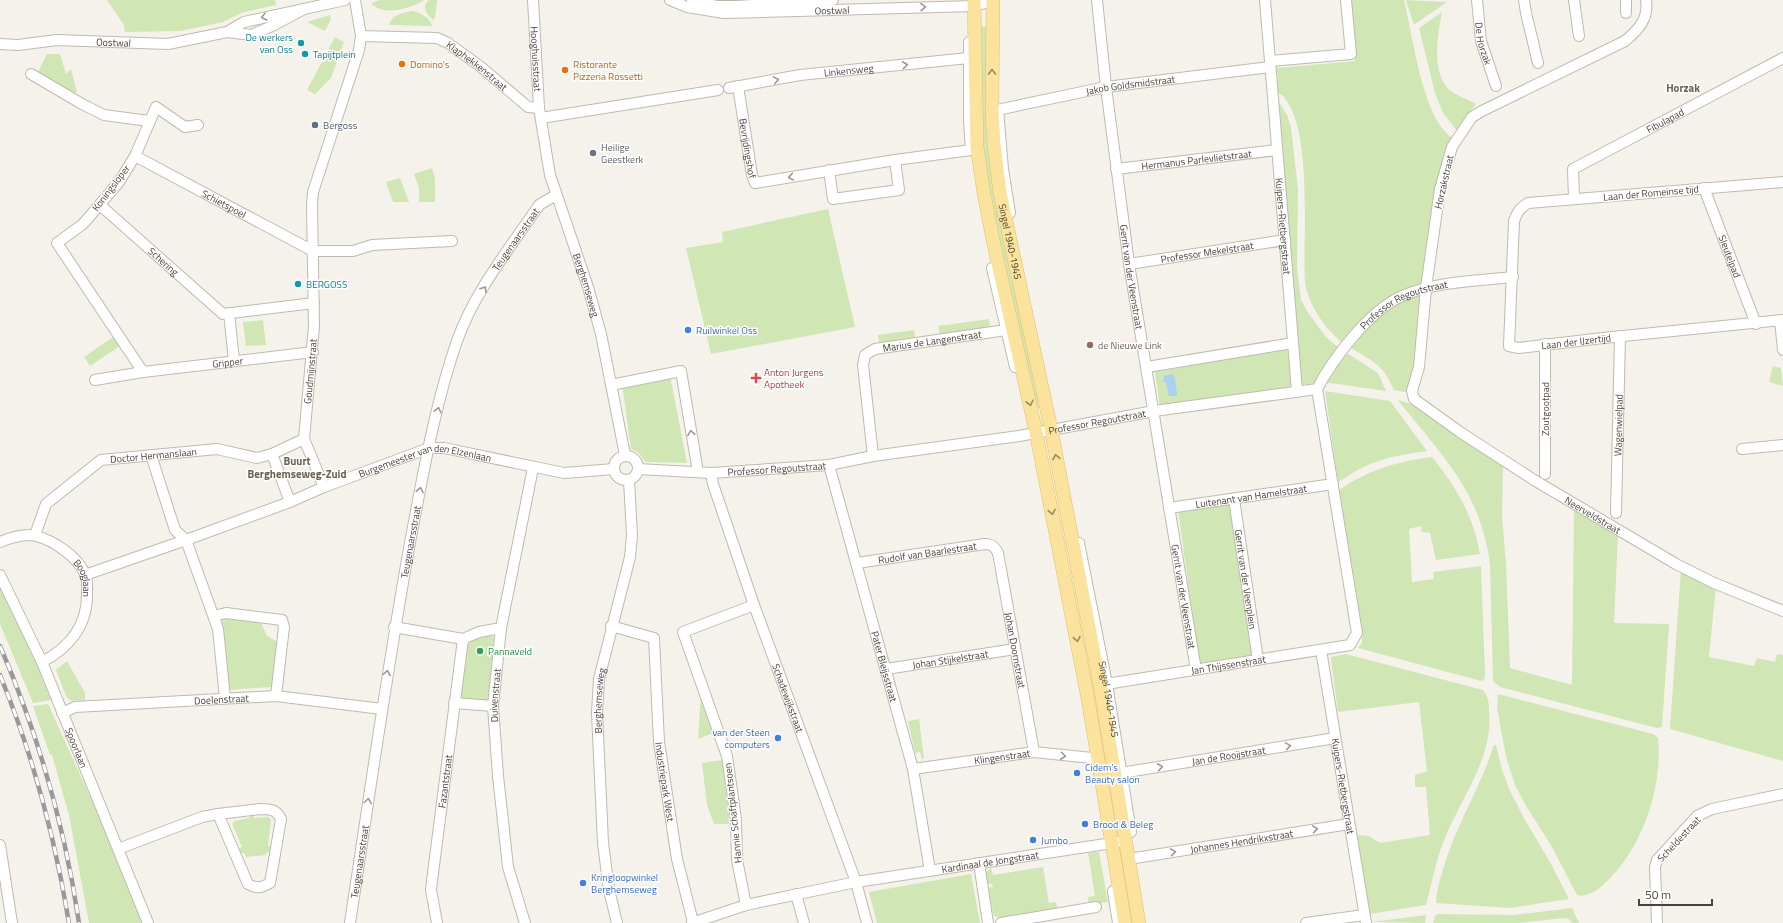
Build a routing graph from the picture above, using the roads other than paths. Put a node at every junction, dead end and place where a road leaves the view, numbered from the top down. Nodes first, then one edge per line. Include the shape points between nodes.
1 (345, 0) edge
2 (355, 0) edge
3 (533, 0) edge
4 (670, 0) edge
5 (692, 0) edge
6 (833, 0) edge
7 (992, 0) edge
8 (1097, 0) edge
9 (1265, 0) edge
10 (1346, 0) edge
11 (1477, 0) edge
12 (1524, 0) edge
13 (1574, 0) edge
14 (1626, 0) edge
15 (1646, 0) edge
16 (974, 8) edge
17 (302, 10) junction
18 (1626, 13) dead end
19 (227, 32) junction
20 (361, 36) junction
21 (1579, 36) dead end
22 (0, 44) edge
23 (969, 58) junction
24 (1783, 58) edge
25 (1538, 63) dead end
26 (1270, 64) junction
27 (31, 74) dead end
28 (1496, 86) dead end
29 (1106, 87) junction
30 (728, 88) junction
31 (539, 108) junction
32 (995, 110) junction
33 (541, 118) junction
34 (149, 121) junction
35 (198, 125) dead end
36 (971, 150) junction
37 (1277, 150) junction
38 (135, 156) junction
39 (895, 160) junction
40 (1116, 169) junction
41 (829, 170) junction
42 (1783, 182) edge
43 (1704, 188) junction
44 (556, 195) junction
45 (1574, 199) junction
46 (100, 205) junction
47 (1520, 208) joint
48 (1285, 240) junction
49 (452, 241) dead end
50 (313, 251) junction
51 (1128, 264) junction
52 (1513, 277) junction
53 (1426, 288) junction
54 (314, 303) junction
55 (229, 313) junction
56 (1782, 320) edge
57 (1756, 324) junction
58 (1006, 330) junction
59 (1620, 336) junction
60 (1293, 343) junction
61 (1545, 344) junction
62 (1783, 350) edge
63 (313, 352) junction
64 (234, 361) junction
65 (1147, 366) junction
66 (143, 372) junction
67 (95, 380) dead end
68 (1025, 382) junction
69 (611, 385) junction
70 (1317, 389) junction
71 (1297, 391) junction
72 (1414, 399) joint
73 (1154, 411) junction
74 (1054, 429) junction
75 (1036, 432) junction
76 (304, 439) junction
77 (1783, 445) edge
78 (428, 448) junction
79 (1742, 450) dead end
80 (272, 454) junction
81 (151, 455) junction
82 (625, 455) junction
83 (873, 456) junction
84 (829, 465) junction
85 (533, 468) junction
86 (614, 469) junction
87 (638, 469) junction
88 (698, 472) junction
89 (711, 472) junction
90 (1545, 474) dead end
91 (629, 480) junction
92 (1333, 484) junction
93 (324, 487) junction
94 (1234, 499) junction
95 (290, 502) junction
96 (1169, 508) junction
97 (1616, 513) dead end
98 (35, 535) junction
99 (186, 540) junction
100 (0, 542) edge
101 (996, 548) joint
102 (857, 563) junction
103 (85, 574) junction
104 (0, 576) edge
105 (754, 606) junction
106 (1783, 612) edge
107 (214, 616) junction
108 (611, 626) junction
109 (394, 628) junction
110 (501, 628) junction
111 (463, 639) junction
112 (1015, 650) junction
113 (1321, 650) junction
114 (1258, 660) junction
115 (42, 662) junction
116 (886, 669) junction
117 (1196, 670) junction
118 (1103, 684) junction
119 (276, 696) junction
120 (224, 698) junction
121 (454, 703) junction
122 (493, 706) junction
123 (382, 709) junction
124 (62, 713) junction
125 (1094, 735) junction
126 (1335, 738) junction
127 (1034, 752) junction
128 (1092, 758) junction
129 (913, 769) junction
130 (1121, 773) junction
131 (1783, 794) edge
132 (218, 814) junction
133 (1349, 824) junction
134 (1115, 842) junction
135 (0, 845) edge
136 (118, 849) junction
137 (1135, 858) junction
138 (979, 863) junction
139 (930, 871) junction
140 (856, 882) junction
141 (796, 894) junction
142 (746, 905) junction
143 (1096, 907) dead end
144 (1365, 919) edge
145 (12, 923) edge
146 (148, 923) edge
147 (350, 923) edge
148 (437, 923) edge
149 (525, 923) edge
150 (618, 923) edge
151 (692, 923) edge
152 (804, 923) edge
153 (867, 923) edge
154 (988, 923) edge
155 (1001, 923) edge
156 (1118, 923) edge
157 (1125, 923) edge
158 (1139, 923) edge
159 (1145, 923) edge
160 (1306, 923) edge
161 (1657, 923) edge

1 - 17 street, Oostwal
2 - 20 street
3 - 31 street, Hooghuisstraat
4 -> 16 street, Oostwal via 687,7 724,13
5 - 6 street, Oostwal via 717,6 737,6
7 - 16 street, Oostwal
32 -> 7 main road, Singel 1940-1945
8 - 29 street, Gerrit van der Veenstraat
9 - 26 street, Kuipers-Rietbergstraat
10 - 26 street via 1350,54
11 - 28 street, De Horzak via 1481,41
12 - 25 street
13 - 21 street
14 - 18 street
15 - 53 street, Horzakstraat via 1640,29 1625,41 1482,111 1463,128 1452,147 1440,189
16 - 23 street, Singel 1940-1945 via 969,24
16 - 68 main road, Singel 1940-1945 via 977,147 994,245
17 -> 19 street, Oostwal via 244,22
17 - 19 street, Oostwal via 251,35
19 - 22 street, Oostwal via 168,44 57,40
20 - 31 street, Klaphekkenstraat via 437,38 448,42 528,107
20 - 50 street, Goudmijnstraat via 359,50 313,192
30 -> 23 street, Linkensweg via 800,75
23 - 36 street, Singel 1940-1945
24 - 45 street, Fibulapad via 1573,170
26 - 29 street, Jakob Goldsmidstraat
26 - 37 street, Kuipers-Rietbergstraat
27 - 34 street via 104,115
29 - 32 street, Jakob Goldsmidstraat
29 - 40 street, Gerrit van der Veenstraat
30 - 33 street, Linkensweg
41 -> 30 street, Bevrijdingshof via 755,183
31 - 33 street, Hooghuisstraat
32 - 74 main road, Singel 1940-1945 via 994,145 1000,192
33 - 44 street, Berghemseweg via 550,175
34 - 35 street, Koningsloper via 156,107 185,127
34 - 38 street, Koningsloper
36 - 39 street, Bevrijdingshof
36 - 58 street, Singel 1940-1945
37 - 40 street, Hermanus Parlevlietstraat
37 - 48 street, Kuipers-Rietbergstraat
38 - 46 street, Koningsloper via 119,182
38 - 50 street, Schietspoel
39 - 41 street, Bevrijdingshof
39 - 41 street via 899,190 833,199
40 - 51 street, Gerrit van der Veenstraat
42 - 43 street, Laan der Romeinse tijd
43 - 45 street, Laan der Romeinse tijd
43 - 57 street, Sleutelpad
44 - 69 street, Berghemseweg via 588,287
78 -> 44 street, Teugenaarsstraat via 457,340 471,310 539,205
45 - 47 street, Laan der Romeinse tijd via 1528,203
46 - 55 street, Schering via 222,314
46 - 66 street, Koningsloper via 84,224 57,243
47 - 52 street, Laan der IJzertijd via 1514,221
48 - 51 street, Professor Mekelstraat
48 - 60 street, Kuipers-Rietbergstraat
49 - 50 street via 372,245 353,251
50 - 54 street, Goudmijnstraat
51 - 65 street, Gerrit van der Veenstraat
52 - 53 street, Professor Regoutstraat
52 - 61 street, Laan der IJzertijd via 1509,346 1519,348
53 - 70 street, Professor Regoutstraat via 1402,296 1372,318 1346,346
53 - 72 street, Horzakstraat via 1419,367 1412,391
54 - 55 street
54 - 63 street, Goudmijnstraat
55 - 64 street
56 - 57 street, Laan der IJzertijd
56 - 62 street
57 - 59 street, Laan der IJzertijd
58 - 68 street, Singel 1940-1945 via 1016,371
58 - 83 street, Marius de Langenstraat via 875,349 865,354 863,365
59 - 61 street, Laan der IJzertijd
59 - 97 street, Wagenwielpad
60 - 65 street
60 - 71 street, Kuipers-Rietbergstraat
61 - 90 street, Zoutgootpad
63 - 64 street, Gripper
63 - 76 street, Goudmijnstraat
64 - 66 street, Gripper
65 - 73 street, Gerrit van der Veenstraat
66 - 67 street, Gripper
68 -> 75 main road, Singel 1940-1945
69 - 82 street, Berghemseweg
88 -> 69 street via 681,371
70 - 71 street, Professor Regoutstraat
70 - 92 street
71 - 73 street, Professor Regoutstraat
72 - 106 street, Neerveldstraat via 1534,480 1676,564
73 - 74 street, Professor Regoutstraat
73 - 96 street, Gerrit van der Veenstraat
74 - 75 street, Professor Regoutstraat
118 -> 74 main road, Singel 1940-1945 via 1060,479
75 - 83 street, Professor Regoutstraat via 942,448
75 -> 125 main road, Singel 1940-1945
76 - 80 street, Doctor Hermanslaan
76 - 93 street, Goudmijnstraat
77 - 79 street
78 - 85 street, Burgemeester van den Elzenlaan via 444,448
78 - 93 street, Burgemeester van den Elzenlaan
109 -> 78 street, Teugenaarsstraat
80 - 81 street, Doctor Hermanslaan via 257,458 217,449
80 - 95 street
81 - 98 street, Doctor Hermanslaan via 101,460 46,504
81 - 99 street via 175,530
82 - 86 street via 616,460
82 - 87 street via 635,459
83 - 84 street, Professor Regoutstraat
84 - 89 street, Professor Regoutstraat
84 - 102 street, Pater Bleijsstraat
85 - 86 street, Burgemeester van den Elzenlaan via 564,473
85 - 110 street, Duivenstraat
86 - 91 street via 619,478
87 - 88 street, Professor Regoutstraat
87 - 91 street via 637,474
88 - 89 street, Professor Regoutstraat
89 - 105 street, Schadewijkstraat
91 - 108 street, Berghemseweg via 632,534 630,557
92 - 94 street, Luitenant van Hamelstraat
92 - 113 street, Jan Thijssenstraat via 1357,632 1355,640 1350,645
93 - 95 street, Burgemeester van den Elzenlaan
94 - 96 street, Luitenant van Hamelstraat
94 - 114 street, Gerrit van der Veenplein
95 - 99 street, Burgemeester van den Elzenlaan
96 - 117 street, Gerrit van der Veenstraat
98 - 100 street
98 - 103 street, Booglaan via 72,556
99 - 103 street, Burgemeester van den Elzenlaan
99 - 107 street
101 - 102 street, Rudolf van Baarlestraat via 991,544 985,544
101 - 112 street, Johan Doornstraat
102 - 116 street, Pater Bleijsstraat
103 - 115 street, Booglaan via 87,598 82,625 69,642
104 - 115 street, Spoorlaan
105 - 140 street, Schadewijkstraat
105 - 142 street, Hannie Schaftplantsoen via 683,632 728,756 736,819 737,860
107 - 119 street via 226,613 282,620 284,628
107 - 120 street via 218,629
108 - 150 street, Berghemseweg via 599,679 597,713 603,843 609,890
108 - 151 street, Industriepark West via 654,638 659,742 678,859
109 - 111 street
123 -> 109 street, Teugenaarsstraat
110 - 111 street via 479,632
110 - 122 street, Duivenstraat
111 - 121 street, Fazantstraat
112 - 116 street, Johan Stijkelstraat
112 - 127 street, Johan Doornstraat
113 - 114 street, Jan Thijssenstraat
113 - 126 street, Kuipers-Rietbergstraat
114 - 117 street, Jan Thijssenstraat
115 - 124 street, Spoorlaan
116 - 129 street, Pater Bleijsstraat
117 - 118 street, Jan Thijssenstraat
118 - 130 street, Singel 1940-1945
118 - 134 main road, Singel 1940-1945
119 - 120 street, Doelenstraat
119 - 123 street, Doelenstraat
120 - 124 street, Doelenstraat via 75,707
121 - 122 street
121 - 148 street, Fazantstraat via 431,886
122 - 149 street, Duivenstraat via 508,867
147 -> 123 street, Teugenaarsstraat
124 - 136 street, Spoorlaan
125 - 128 street, Singel 1940-1945 via 1089,742
125 - 134 main road, Singel 1940-1945
130 -> 126 street, Jan de Rooijstraat
126 - 133 street, Kuipers-Rietbergstraat
127 -> 128 street, Klingenstraat
127 - 129 street, Klingenstraat
128 - 134 street, Singel 1940-1945
129 - 139 street, Pater Bleijsstraat
130 - 137 street, Singel 1940-1945
131 - 161 street, Scheldestraat via 1712,808 1697,816 1657,860
132 - 132 street via 260,809 278,812 280,819 270,883 262,887 248,884
132 - 136 street via 202,817
137 -> 133 street, Johannes Hendrikxstraat
133 - 144 street, Kuipers-Rietbergstraat
134 - 138 street, Kardinaal de Jongstraat
134 - 156 street, Singel 1940-1945
134 - 157 main road, Singel 1940-1945
134 - 158 main road, Singel 1940-1945
135 - 145 street
136 - 146 street, Spoorlaan
137 - 159 street, Singel 1940-1945
138 - 139 street, Kardinaal de Jongstraat
138 - 154 street
139 - 140 street, Kardinaal de Jongstraat
140 - 141 street, Kardinaal de Jongstraat
140 - 153 street, Schadewijkstraat
141 - 142 street
141 - 152 street
142 - 151 street
143 - 155 street
144 - 160 street

